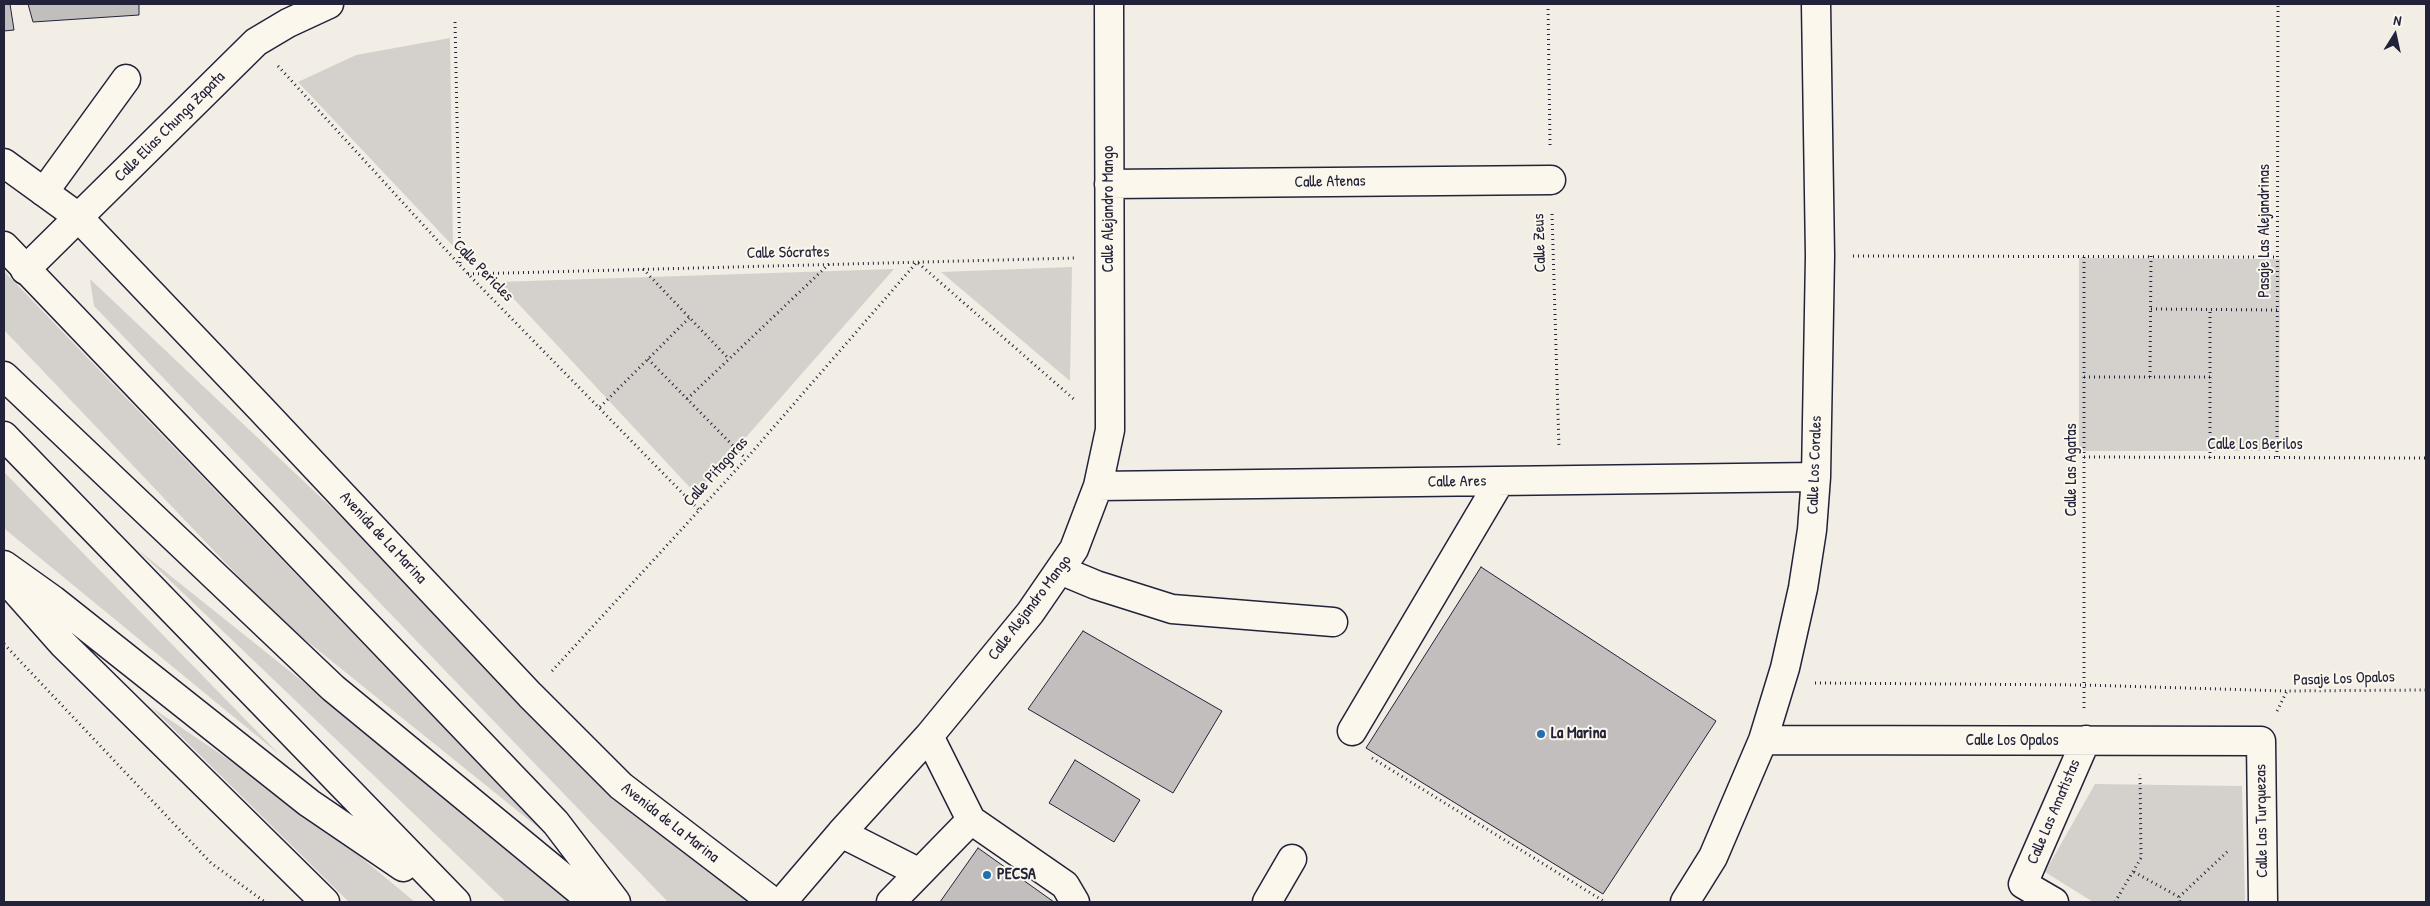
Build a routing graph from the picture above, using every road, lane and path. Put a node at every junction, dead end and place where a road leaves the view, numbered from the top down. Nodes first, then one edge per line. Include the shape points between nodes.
1 (329, 4) edge
2 (1109, 4) edge
3 (1548, 4) edge
4 (1816, 4) edge
5 (2278, 4) edge
6 (455, 22) dead end
7 (256, 42) junction
8 (126, 79) dead end
9 (4, 162) edge
10 (1551, 180) junction
11 (1109, 184) junction
12 (44, 192) junction
13 (77, 216) junction
14 (4, 246) edge
15 (1820, 256) junction
16 (2084, 256) junction
17 (2151, 256) junction
18 (1109, 257) junction
19 (2278, 257) junction
20 (917, 262) junction
21 (829, 264) junction
22 (460, 266) junction
23 (643, 268) junction
24 (25, 270) junction
25 (468, 274) junction
26 (2151, 310) junction
27 (2210, 310) junction
28 (2277, 310) junction
29 (689, 318) junction
30 (648, 359) junction
31 (729, 360) junction
32 (2084, 377) junction
33 (2150, 377) junction
34 (2210, 377) junction
35 (11, 383) edge
36 (687, 399) junction
37 (600, 407) junction
38 (1110, 430) junction
39 (4, 436) edge
40 (2084, 457) junction
41 (2210, 458) junction
42 (2277, 458) junction
43 (2426, 458) edge
44 (746, 460) junction
45 (1816, 477) junction
46 (1560, 481) junction
47 (1500, 482) junction
48 (1098, 486) junction
49 (699, 510) junction
50 (4, 565) edge
51 (1060, 570) junction
52 (4, 576) edge
53 (1333, 622) dead end
54 (4, 644) edge
55 (1780, 683) junction
56 (2084, 684) junction
57 (2426, 690) edge
58 (2287, 691) junction
59 (530, 695) junction
60 (1352, 730) joint
61 (929, 736) junction
62 (1763, 740) junction
63 (2085, 741) junction
64 (2140, 741) junction
65 (2261, 741) junction
66 (2262, 819) junction
67 (971, 820) junction
68 (841, 833) junction
69 (1292, 859) dead end
70 (918, 872) junction
71 (2134, 872) junction
72 (2179, 897) junction
73 (900, 899) edge
74 (453, 900) edge
75 (265, 902) edge
76 (325, 902) edge
77 (594, 902) edge
78 (616, 902) edge
79 (773, 902) edge
80 (782, 902) edge
81 (1075, 902) edge
82 (1267, 902) edge
83 (1605, 902) edge
84 (1685, 902) edge
85 (2054, 902) edge
86 (2115, 902) edge
87 (2180, 902) edge
88 (2263, 902) edge

1 - 7 street, Calle Elias Chunga Zapata
2 - 11 street, Calle Alejandro Mango
3 - 10 path, Calle Zeus
4 - 15 street, Calle Los Corales
5 - 19 path, Pasaje Las Alejandrinas
6 - 22 path
7 - 13 street, Calle Elias Chunga Zapata
7 - 22 path, Calle Pericles
8 - 12 street
9 - 12 street, Avenida de La Marina
10 - 11 street, Calle Atenas
10 - 46 path, Calle Zeus
11 - 18 street, Calle Alejandro Mango
12 - 13 street, Avenida de La Marina
13 - 24 street, Calle Elias Chunga Zapata
13 - 59 street, Avenida de La Marina
14 - 24 street
15 - 16 path
15 - 45 street, Calle Los Corales
16 - 17 path
16 - 32 path, Calle Las Agatas
17 - 19 path
17 - 26 path
18 - 20 path, Calle Sócrates
18 - 38 street, Calle Alejandro Mango
19 - 28 path, Pasaje Las Alejandrinas
20 - 21 path, Calle Sócrates
20 - 38 path
20 - 44 path, Calle Pitagoras
21 - 23 path, Calle Sócrates
21 - 31 path
22 - 25 path, Calle Pericles
23 - 25 path, Calle Sócrates
23 - 29 path
24 - 78 street via 556,823
25 - 37 path, Calle Pericles
26 - 27 path
26 - 33 path
27 - 28 path
27 - 34 path
28 - 42 path, Pasaje Las Alejandrinas
29 - 30 path
29 - 31 path
30 - 36 path
30 - 37 path
31 - 36 path
32 - 33 path
32 - 40 path, Calle Las Agatas
33 - 34 path
34 - 41 path
35 - 77 street via 333,688
36 - 44 path
37 - 49 path, Calle Pericles
38 - 48 street, Calle Alejandro Mango
39 - 74 street
40 - 41 path, Calle Los Berilos
40 - 56 path, Calle Las Agatas
41 - 42 path, Calle Los Berilos
42 - 43 path, Calle Los Berilos
44 - 49 path, Calle Pitagoras
45 - 46 street, Calle Ares
45 - 55 street, Calle Los Corales via 1803,588
46 - 47 street, Calle Ares
47 - 48 street, Calle Ares
47 - 60 street
48 - 51 street, Calle Alejandro Mango via 1074,549
49 - 59 path, Calle Pitagoras
50 - 74 street via 53,600 309,803
51 - 53 street via 1172,609
51 - 61 street, Calle Alejandro Mango via 1030,613
52 - 76 street via 63,644
54 - 75 path via 211,863
55 - 56 path
55 - 62 street, Calle Los Corales
56 - 58 path
56 - 63 path, Calle Las Agatas
57 - 58 path, Pasaje Los Opalos
58 - 65 path, Pasaje Los Opalos
59 - 79 street, Avenida de La Marina via 621,786
60 - 83 path via 1349,744
61 - 67 street
61 - 68 street, Calle Alejandro Mango
62 - 63 street, Calle Los Opalos
62 - 84 street, Calle Los Corales via 1712,857
63 - 64 street, Calle Los Opalos
63 - 85 street, Calle Las Amatistas via 2023,884
64 - 65 street, Calle Los Opalos
64 - 71 path via 2141,858
65 - 66 street, Calle Las Turquezas
66 - 72 path
66 - 88 street, Calle Las Turquezas
67 - 70 street
67 - 81 street via 1065,885
68 - 70 street
68 - 80 street, Calle Alejandro Mango
69 - 82 street
70 - 73 street
71 - 72 path
71 - 86 path
72 - 87 path

